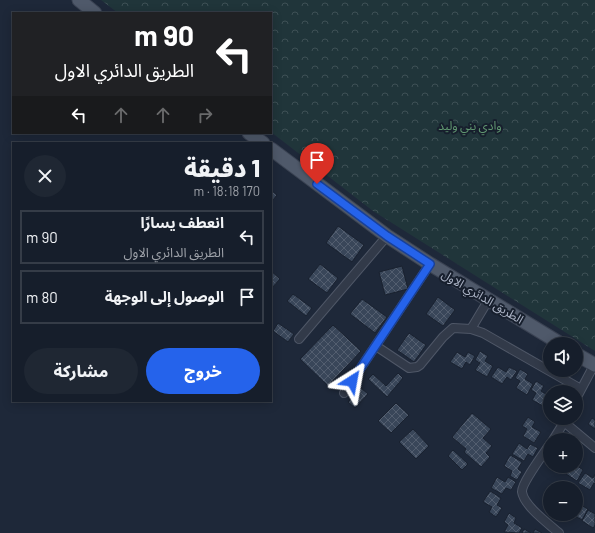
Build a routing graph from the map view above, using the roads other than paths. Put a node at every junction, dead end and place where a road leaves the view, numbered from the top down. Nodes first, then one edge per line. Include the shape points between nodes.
1 (79, 0) edge
2 (94, 12) edge
3 (250, 134) edge
4 (262, 142) edge
5 (272, 150) edge
6 (387, 236) junction
7 (430, 264) junction
8 (489, 299) junction
9 (471, 329) junction
10 (550, 337) edge
11 (299, 339) dead end
12 (376, 346) junction
13 (583, 358) edge
14 (594, 365) edge
15 (574, 385) edge
16 (583, 385) edge
17 (344, 393) dead end
18 (570, 425) edge
19 (595, 448) edge
20 (543, 455) edge
21 (559, 533) edge

1 - 2 main road
3 - 4 main road
5 - 6 main road, الطريق الدائري الاول
6 - 7 main road, الطريق الدائري الاول
6 - 11 street
7 - 8 main road, الطريق الدائري الاول
7 - 12 street
8 - 9 street
8 - 10 main road, الطريق الدائري الاول
9 - 12 street via 453,328 417,367 409,368
9 - 15 street via 483,333
12 - 17 street
13 - 14 main road
14 - 16 street
18 - 19 street
20 - 21 street via 522,488 522,493 532,510

